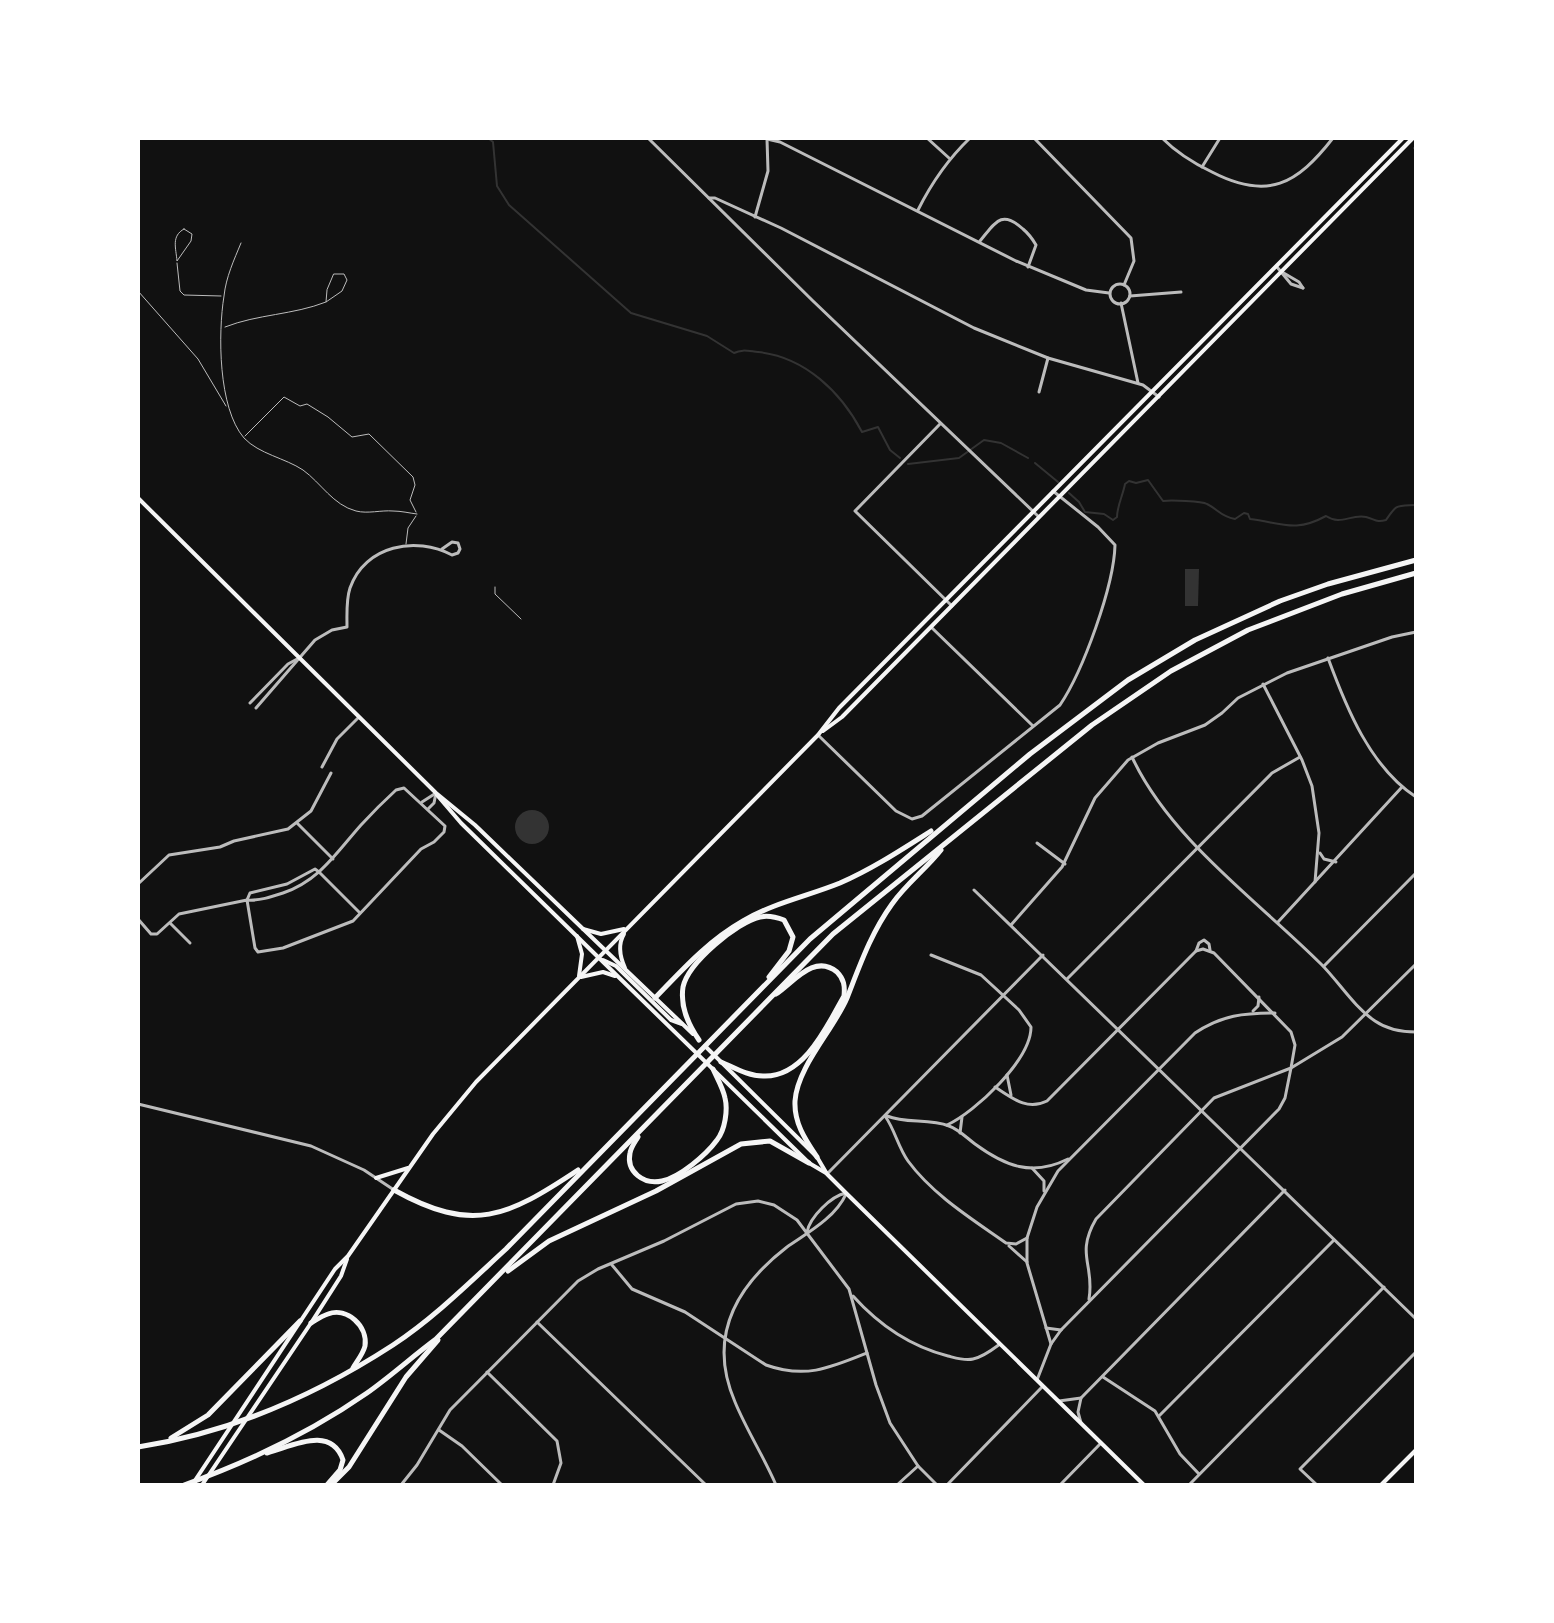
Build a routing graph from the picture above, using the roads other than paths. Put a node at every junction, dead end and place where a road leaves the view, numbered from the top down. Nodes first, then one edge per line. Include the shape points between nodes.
1 (648, 138) edge
2 (927, 138) edge
3 (970, 138) edge
4 (1034, 138) edge
5 (1162, 138) edge
6 (1220, 138) edge
7 (1333, 138) edge
8 (1403, 138) edge
9 (1413, 138) edge
10 (767, 139) edge
11 (949, 158) junction
12 (1202, 167) junction
13 (709, 198) junction
14 (918, 210) junction
15 (755, 217) junction
16 (980, 241) junction
17 (241, 243) dead end
18 (177, 261) junction
19 (1276, 266) junction
20 (1028, 267) junction
21 (1282, 272) junction
22 (1124, 285) junction
23 (138, 291) edge
24 (1181, 292) dead end
25 (1109, 293) junction
26 (223, 296) junction
27 (1130, 296) junction
28 (1246, 296) junction
29 (326, 302) junction
30 (1121, 303) junction
31 (1246, 308) junction
32 (223, 328) junction
33 (1048, 358) junction
34 (1138, 383) junction
35 (1152, 391) junction
36 (1039, 392) dead end
37 (1159, 397) junction
38 (228, 409) junction
39 (940, 424) junction
40 (244, 438) junction
41 (1053, 491) junction
42 (1060, 497) junction
43 (138, 498) edge
44 (1033, 511) junction
45 (417, 514) junction
46 (1040, 517) junction
47 (406, 544) junction
48 (442, 549) dead end
49 (1416, 560) edge
50 (1416, 573) edge
51 (495, 587) dead end
52 (946, 600) junction
53 (952, 606) junction
54 (521, 619) dead end
55 (931, 627) junction
56 (1416, 632) edge
57 (299, 658) junction
58 (1328, 658) junction
59 (1263, 684) junction
60 (250, 703) dead end
61 (256, 708) dead end
62 (359, 717) junction
63 (1033, 726) junction
64 (818, 735) junction
65 (1132, 757) junction
66 (1300, 757) junction
67 (322, 767) dead end
68 (331, 773) dead end
69 (1402, 787) junction
70 (436, 793) junction
71 (1416, 797) edge
72 (421, 803) junction
73 (428, 809) junction
74 (949, 820) junction
75 (297, 823) junction
76 (947, 841) junction
77 (1037, 843) dead end
78 (1198, 846) junction
79 (1319, 852) junction
80 (333, 859) junction
81 (1336, 862) junction
82 (1065, 864) junction
83 (319, 872) junction
84 (1416, 873) edge
85 (1315, 882) junction
86 (138, 884) edge
87 (974, 890) dead end
88 (247, 900) junction
89 (360, 912) junction
90 (138, 919) edge
91 (1278, 922) junction
92 (170, 923) junction
93 (1011, 925) junction
94 (583, 929) junction
95 (627, 929) junction
96 (577, 936) junction
97 (190, 943) dead end
98 (605, 950) junction
99 (1210, 950) junction
100 (1196, 951) junction
101 (931, 955) dead end
102 (1043, 955) junction
103 (598, 957) junction
104 (1416, 964) edge
105 (1324, 966) junction
106 (626, 970) junction
107 (578, 978) junction
108 (619, 978) junction
109 (1067, 979) junction
110 (766, 983) junction
111 (1003, 996) junction
112 (1259, 997) junction
113 (655, 998) junction
114 (765, 1001) junction
115 (1251, 1012) junction
116 (1275, 1013) junction
117 (1366, 1014) junction
118 (684, 1025) junction
119 (1118, 1029) junction
120 (1416, 1032) edge
121 (699, 1040) junction
122 (721, 1062) junction
123 (1291, 1068) junction
124 (713, 1069) junction
125 (1159, 1069) junction
126 (1007, 1074) junction
127 (995, 1087) junction
128 (1013, 1099) junction
129 (138, 1104) edge
130 (1201, 1108) junction
131 (885, 1116) junction
132 (962, 1117) junction
133 (898, 1120) junction
134 (947, 1125) junction
135 (644, 1127) junction
136 (892, 1127) junction
137 (960, 1133) junction
138 (1242, 1147) junction
139 (817, 1157) junction
140 (1071, 1157) junction
141 (589, 1163) junction
142 (809, 1163) junction
143 (410, 1167) junction
144 (1032, 1168) junction
145 (827, 1174) junction
146 (376, 1178) junction
147 (394, 1190) junction
148 (1285, 1190) junction
149 (1044, 1192) junction
150 (846, 1193) junction
151 (807, 1232) junction
152 (1027, 1238) junction
153 (1334, 1240) junction
154 (1006, 1243) junction
155 (348, 1256) junction
156 (611, 1263) junction
157 (1027, 1263) junction
158 (500, 1275) junction
159 (1091, 1282) junction
160 (1102, 1286) junction
161 (1384, 1287) junction
162 (851, 1294) junction
163 (1089, 1299) junction
164 (864, 1308) junction
165 (856, 1313) junction
166 (459, 1315) junction
167 (1416, 1319) edge
168 (300, 1321) junction
169 (537, 1322) junction
170 (311, 1323) junction
171 (1046, 1328) junction
172 (1061, 1330) junction
173 (725, 1331) junction
174 (717, 1334) junction
175 (724, 1338) junction
176 (732, 1344) junction
177 (1000, 1344) junction
178 (1051, 1344) junction
179 (724, 1348) junction
180 (1416, 1352) edge
181 (867, 1353) junction
182 (352, 1369) junction
183 (487, 1372) junction
184 (1102, 1377) junction
185 (1037, 1380) junction
186 (1043, 1386) junction
187 (1081, 1398) junction
188 (1059, 1401) junction
189 (1159, 1416) junction
190 (1081, 1423) junction
191 (439, 1430) junction
192 (163, 1443) junction
193 (1101, 1443) junction
194 (138, 1447) edge
195 (1416, 1450) edge
196 (254, 1457) junction
197 (918, 1466) junction
198 (1199, 1474) junction
199 (184, 1485) edge
200 (192, 1485) edge
201 (202, 1485) edge
202 (329, 1485) edge
203 (401, 1485) edge
204 (502, 1485) edge
205 (553, 1485) edge
206 (706, 1485) edge
207 (776, 1485) edge
208 (897, 1485) edge
209 (937, 1485) edge
210 (947, 1485) edge
211 (1060, 1485) edge
212 (1144, 1485) edge
213 (1189, 1485) edge
214 (1317, 1485) edge
215 (1381, 1485) edge

1 - 13 street
2 - 11 street
3 - 11 street
4 - 22 street via 1131,238 1134,261
5 - 12 street
6 - 12 street
7 - 12 street via 1311,165 1279,184 1256,187
8 - 19 main road
9 - 21 main road
10 - 14 street
10 - 15 street via 768,171
11 - 14 street
13 - 15 street
13 - 39 street
14 - 16 street
15 - 33 street via 943,313
16 - 20 street
16 - 20 street via 999,221 1012,220 1036,245
17 - 26 lane
18 - 18 lane via 175,239 184,229 192,234 191,241
18 - 26 lane via 184,295
19 - 21 street
19 - 28 main road
20 - 25 street via 1086,290
21 - 21 street via 1291,284 1303,288 1299,282
21 - 31 main road
22 - 25 street
22 - 27 street
23 - 38 lane via 198,359
24 - 27 street
25 - 30 street
26 - 32 lane
27 - 30 street
28 - 31 main road
28 - 35 main road
29 - 29 lane via 342,291 344,274 334,274
29 - 32 lane
30 - 34 street
31 - 37 main road
32 - 38 lane via 221,369
33 - 34 street
33 - 36 street
34 - 35 street
35 - 37 street
35 - 41 main road
37 - 42 main road
38 - 40 lane
39 - 44 street
39 - 52 street via 855,511
40 - 45 lane via 290,461 349,508
40 - 45 lane via 284,397 307,404 352,437 369,434 413,477 410,500
41 - 42 street
41 - 44 main road
42 - 46 main road
42 - 63 street via 1115,545 1115,568 1074,684 1060,705
43 - 57 main road
44 - 46 street
44 - 52 main road
45 - 47 lane
46 - 53 main road
47 - 48 street
47 - 57 street via 363,567 349,590 347,627 324,634
49 - 74 highway via 1280,601 1195,640 1128,680
50 - 76 highway via 1291,612 1200,654 1092,725
51 - 54 lane via 495,594
52 - 53 street
52 - 64 main road
53 - 55 main road
55 - 63 street
55 - 64 main road
56 - 58 street
57 - 60 street
57 - 61 street
57 - 62 main road
58 - 59 street
58 - 69 street via 1360,729
59 - 65 street via 1205,725
59 - 66 street
62 - 67 street via 337,739
62 - 70 main road
63 - 64 street via 922,816 910,819
64 - 95 main road
65 - 78 street via 1145,784
65 - 82 street via 1095,798
66 - 78 street via 1272,773
66 - 79 street via 1315,799
68 - 75 street via 311,811
69 - 71 street
69 - 81 street
70 - 72 street
70 - 73 street
70 - 94 main road
70 - 96 main road
72 - 73 street
72 - 80 street via 404,788 396,790
73 - 89 street via 445,826 444,832
74 - 110 highway
74 - 113 highway via 863,872 743,920 701,950
75 - 80 street
75 - 86 street via 220,847 169,855
76 - 114 highway via 833,934
76 - 139 highway via 889,908 801,1080 797,1118
77 - 82 street
78 - 91 street
78 - 109 street
79 - 81 street
79 - 85 street
80 - 83 street
81 - 85 street
82 - 93 street
83 - 88 street via 300,887
83 - 88 street via 310,870 287,884 250,893
83 - 89 street
84 - 105 street
85 - 91 street
87 - 93 street
88 - 89 street via 258,952 339,927
88 - 92 street via 179,914
90 - 92 street via 151,934
91 - 105 street
92 - 97 street
93 - 102 street
94 - 95 main road via 601,934
94 - 98 main road
95 - 98 main road
95 - 106 main road via 620,940
96 - 103 main road
96 - 107 main road via 582,954
98 - 103 main road
98 - 106 main road
99 - 100 street
99 - 100 street via 1204,940
99 - 112 street
100 - 119 street
101 - 111 street via 972,970
102 - 109 street
102 - 111 street
103 - 107 main road
103 - 108 main road
103 - 118 main road via 616,966 671,1020
104 - 117 street
105 - 117 street
106 - 113 main road
107 - 108 main road via 603,972
107 - 143 main road via 476,1082
108 - 124 main road
109 - 119 street
110 - 121 highway via 792,942 791,930 774,916 753,919 690,970 682,1000
110 - 141 highway
111 - 126 street via 1031,1027 1027,1047
111 - 131 street
112 - 115 street
112 - 116 street
113 - 118 main road
114 - 122 highway via 811,967 832,969 844,982 844,996 832,1018 791,1068 759,1076
114 - 135 highway
115 - 116 street
115 - 125 street via 1207,1026
116 - 123 street via 1294,1038
117 - 120 street via 1386,1028
117 - 123 street via 1337,1040
118 - 121 main road
119 - 125 street
119 - 128 street via 1047,1101 1030,1106
121 - 122 main road
122 - 139 main road
123 - 130 street via 1224,1092
123 - 138 street via 1279,1109
124 - 135 highway via 726,1111 718,1140 697,1159 662,1181 637,1176 630,1154
124 - 142 main road
125 - 130 street
125 - 140 street
126 - 127 street
126 - 128 street
127 - 128 street
127 - 132 street
129 - 146 street via 311,1146
130 - 138 street
130 - 159 street via 1096,1219 1084,1250
131 - 133 street
131 - 136 street
131 - 145 street
132 - 134 street
132 - 137 street
133 - 134 street
133 - 136 street
134 - 137 street
135 - 158 highway
136 - 154 street via 898,1146 924,1179
137 - 144 street via 996,1160
138 - 148 street
138 - 160 street
139 - 145 main road
140 - 144 street
140 - 149 street
141 - 147 highway via 528,1202 490,1213 445,1214
141 - 182 highway via 454,1298
142 - 145 main road
142 - 158 highway via 770,1141 741,1144 549,1241
143 - 146 main road
143 - 147 main road
144 - 149 street via 1044,1181
145 - 150 main road
146 - 147 street
147 - 155 main road
148 - 153 street
148 - 184 street
149 - 152 street
150 - 151 street
150 - 151 street via 837,1195 809,1223
150 - 177 main road
151 - 156 street via 774,1205 736,1204
151 - 162 street
151 - 173 street via 756,1273
152 - 154 street
152 - 157 street
153 - 161 street
153 - 189 street
154 - 157 street
155 - 168 main road
155 - 170 main road
156 - 169 street via 578,1281
156 - 174 street via 632,1289 674,1306
157 - 171 street
158 - 166 highway
159 - 160 street
159 - 163 street
160 - 163 street
161 - 167 street
161 - 198 street
162 - 164 street
162 - 165 street
163 - 172 street
164 - 165 street
164 - 177 street via 901,1338 951,1357 976,1359
165 - 181 street
166 - 196 highway via 367,1392
166 - 202 highway via 406,1377 349,1467
168 - 192 highway via 208,1415
168 - 200 main road
169 - 183 street
169 - 206 street
170 - 182 highway via 337,1312 357,1321 365,1344
170 - 201 main road
171 - 172 street
171 - 178 street
172 - 178 street
173 - 174 street
173 - 175 street
174 - 175 street
175 - 176 street
175 - 179 street
176 - 179 street
176 - 181 street via 766,1365 795,1373 828,1369
177 - 185 main road
178 - 185 street
179 - 207 street via 735,1403
180 - 214 street via 1300,1469
181 - 197 street via 890,1423
182 - 192 highway via 268,1410
183 - 191 street via 450,1410
183 - 205 street via 557,1441 562,1459
184 - 187 street
184 - 189 street
185 - 186 main road
186 - 188 main road
186 - 210 street
187 - 188 street
187 - 190 street
188 - 190 main road
189 - 198 street via 1180,1454
190 - 193 main road
191 - 203 street
191 - 204 street
192 - 194 highway
193 - 211 street
193 - 212 main road
195 - 215 main road
196 - 199 highway
196 - 202 highway via 327,1440 343,1460
197 - 208 street
197 - 209 street
198 - 213 street

